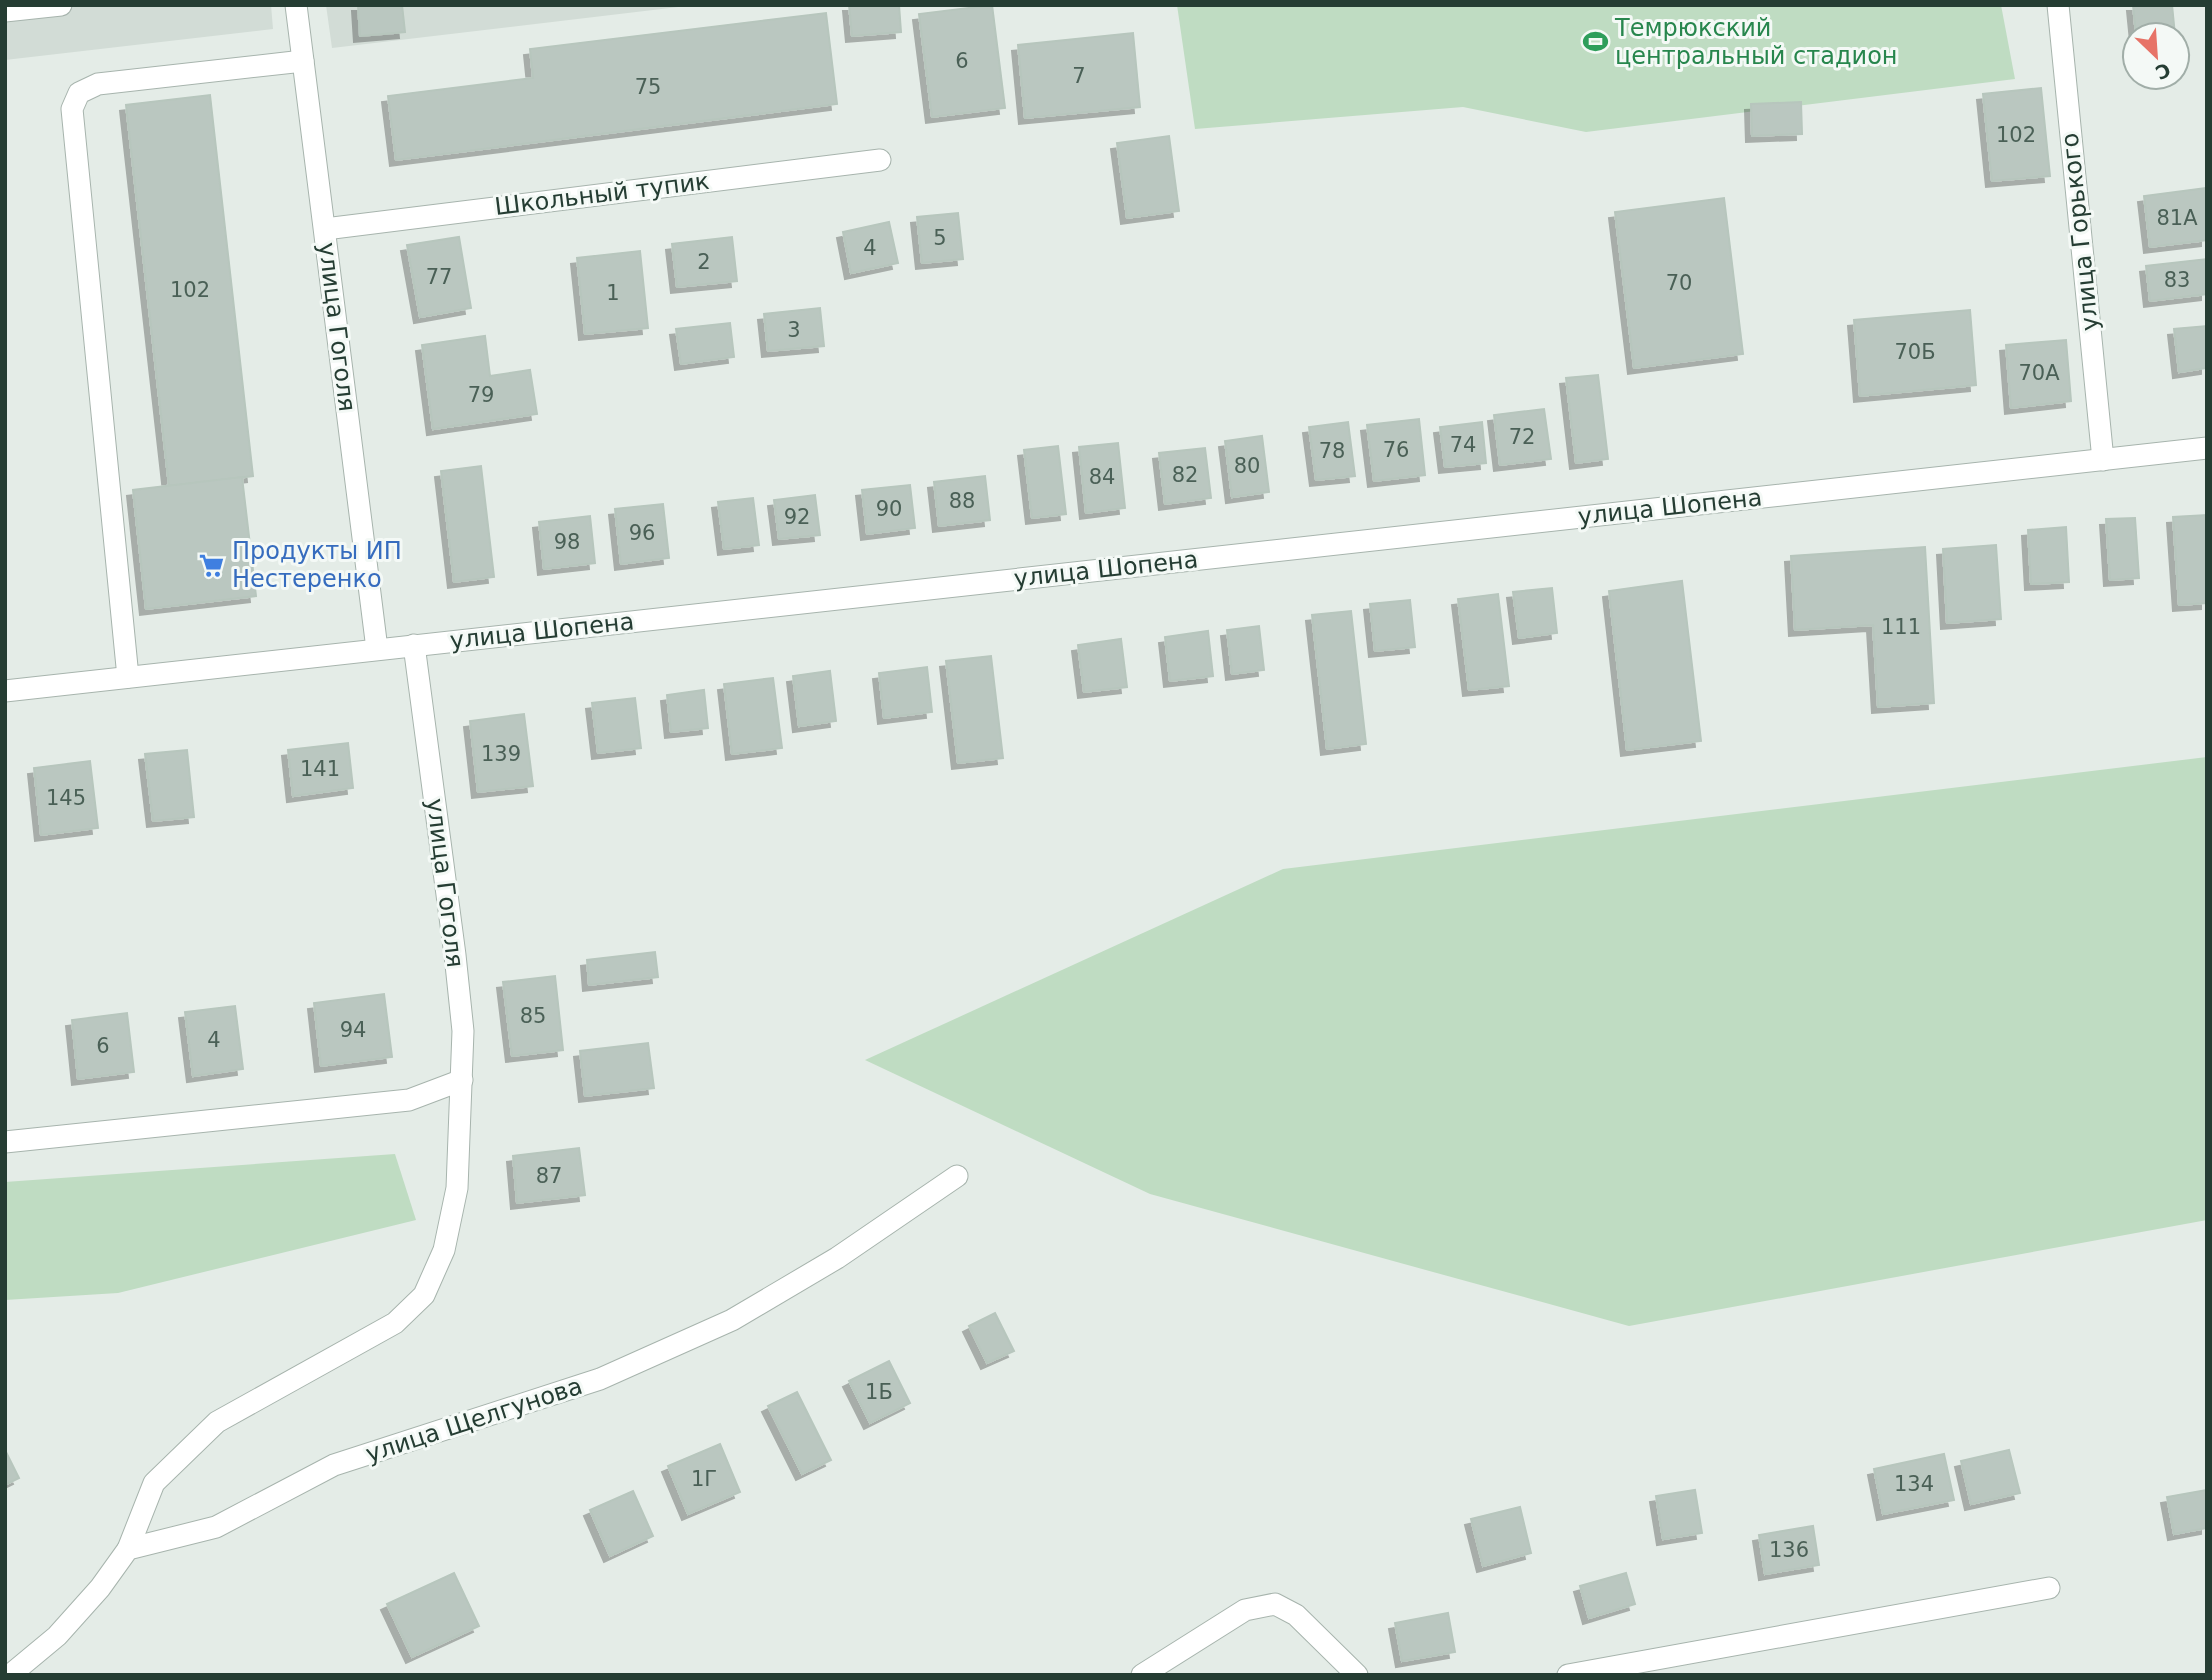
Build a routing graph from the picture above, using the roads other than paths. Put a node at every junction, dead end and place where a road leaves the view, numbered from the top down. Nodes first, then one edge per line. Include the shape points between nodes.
1 (61, 5) edge
2 (296, 5) edge
3 (2058, 5) edge
4 (5, 10) edge
5 (303, 61) junction
6 (880, 160) dead end
7 (325, 229) junction
8 (2207, 448) edge
9 (2103, 460) junction
10 (414, 645) junction
11 (377, 649) junction
12 (128, 677) junction
13 (5, 691) edge
14 (463, 1080) junction
15 (5, 1142) edge
16 (957, 1177) dead end
17 (128, 1549) junction
18 (2049, 1588) dead end
19 (10, 1675) edge
20 (1142, 1675) edge
21 (1357, 1675) edge
22 (1568, 1675) edge

1 - 4 street
2 - 5 street, улица Гоголя
3 - 9 street, улица Горького
5 - 7 street, улица Гоголя
5 - 12 street via 98,84 79,93 72,109
6 - 7 street, Школьный тупик
7 - 11 street, улица Гоголя
8 - 9 street, улица Шопена
9 - 10 street, улица Шопена
10 - 11 street, улица Шопена
10 - 14 street, улица Гоголя via 455,955
11 - 12 street, улица Шопена
12 - 13 street, улица Шопена
14 - 15 street via 409,1100
14 - 17 street, улица Гоголя via 457,1188 444,1250 424,1295 395,1323 217,1422 154,1483
16 - 17 street, улица Щелгунова via 837,1258 732,1320 600,1379 334,1465 216,1527
17 - 19 street via 57,1636
18 - 22 street
20 - 21 street via 1245,1610 1275,1604 1296,1615

